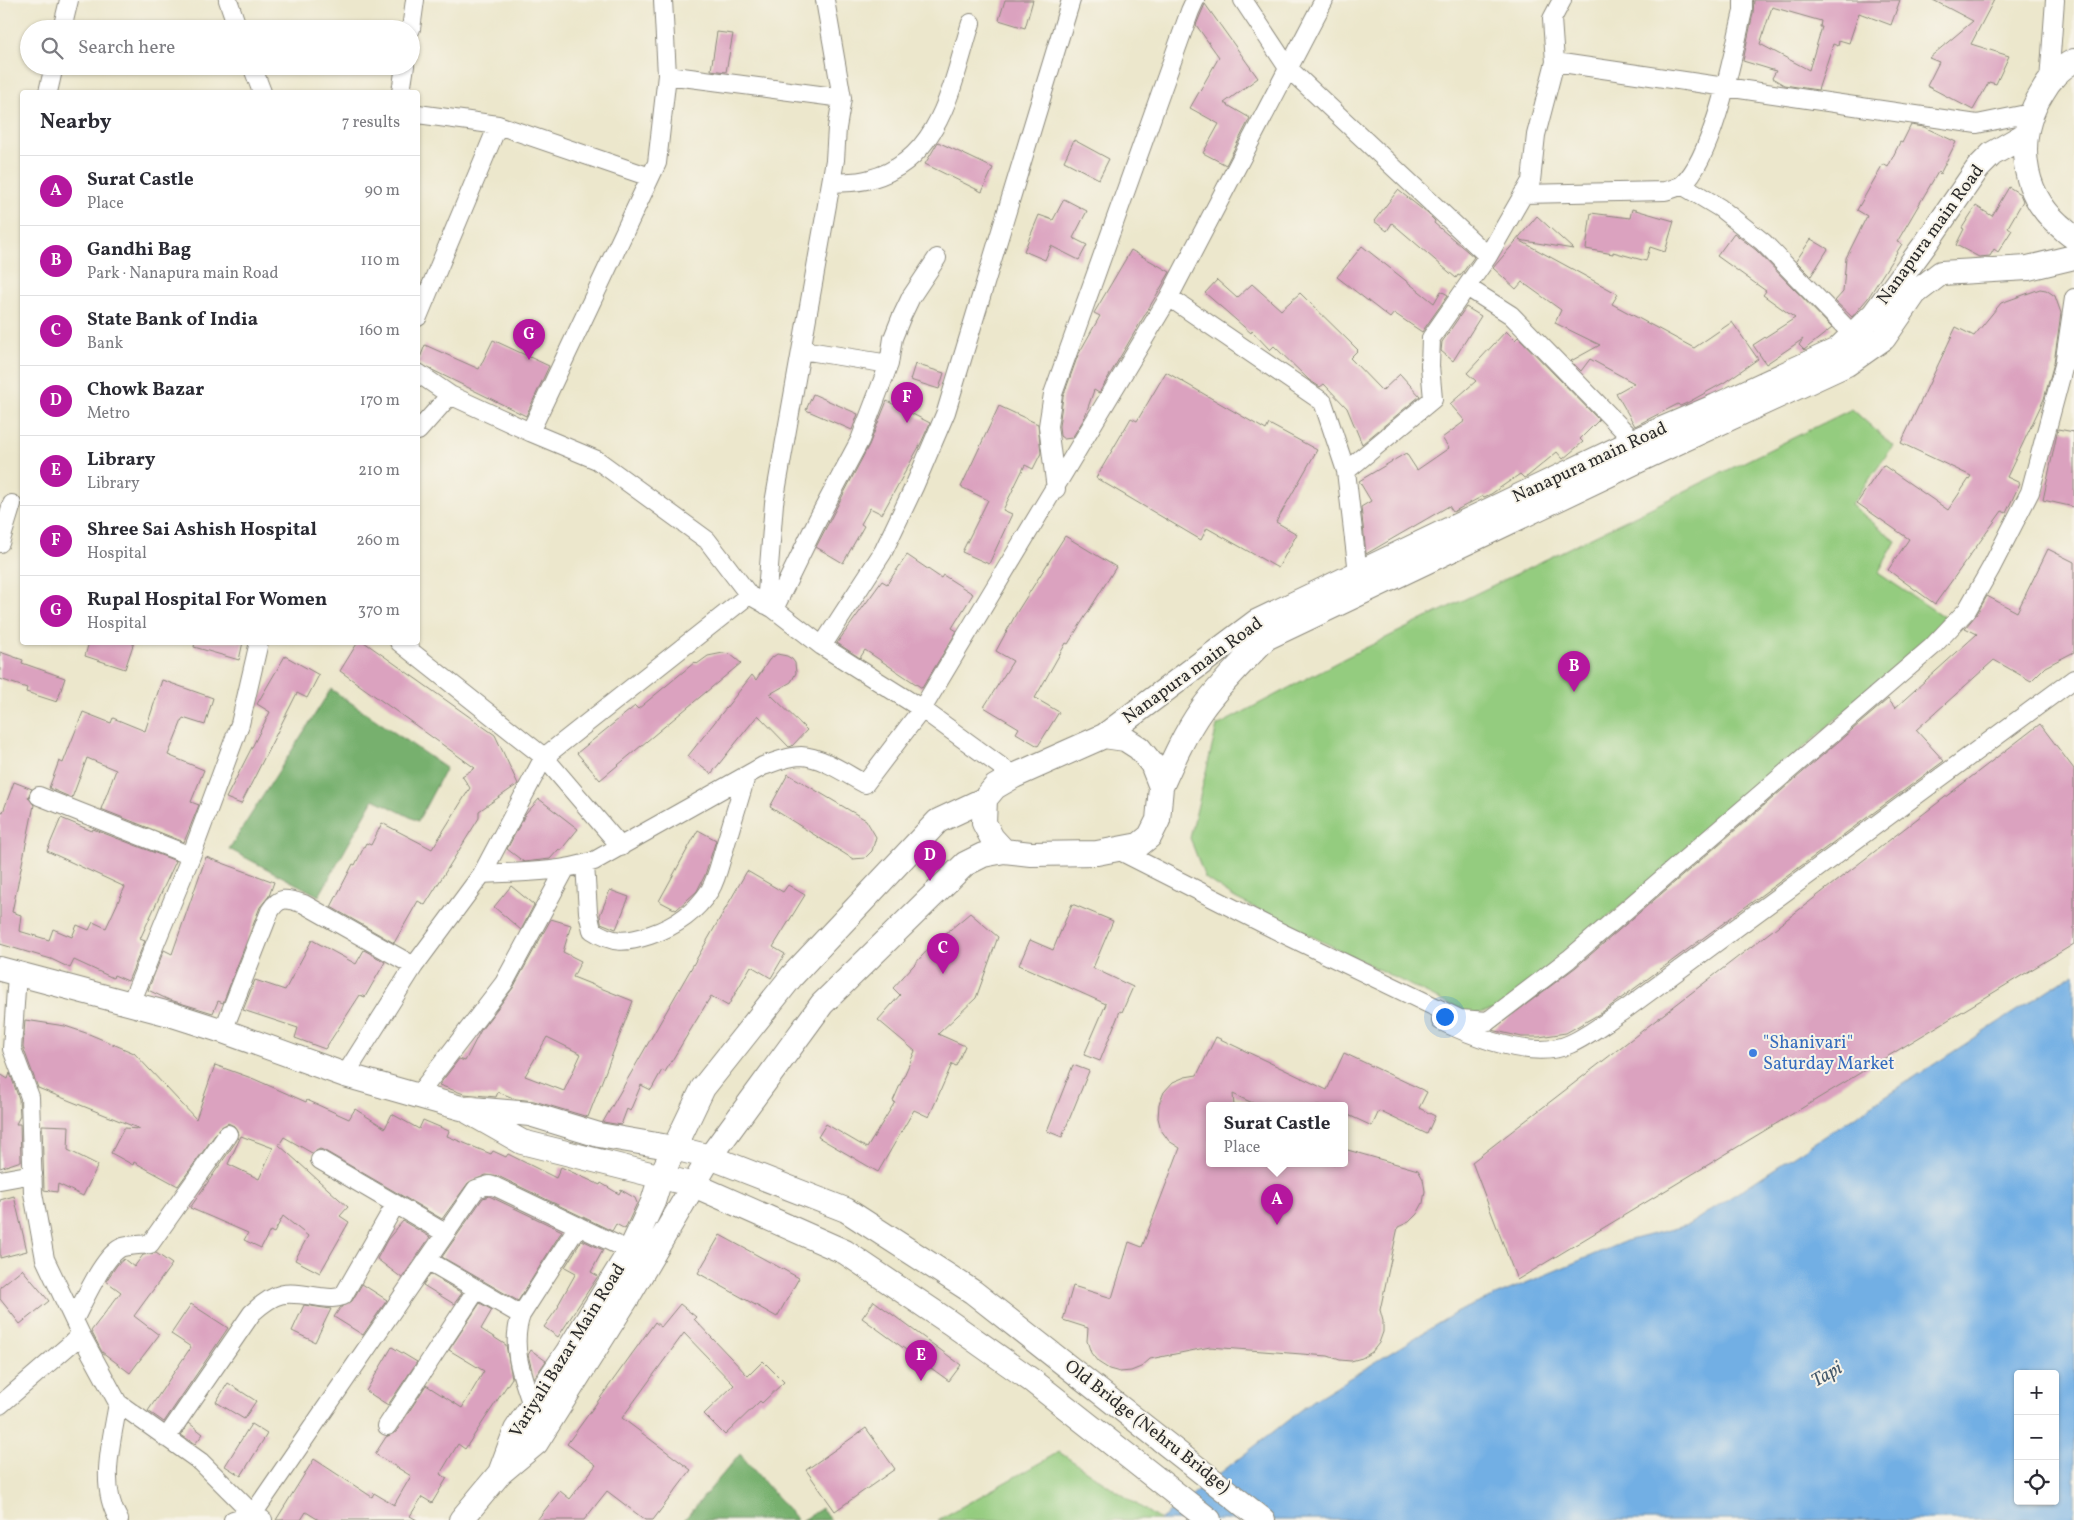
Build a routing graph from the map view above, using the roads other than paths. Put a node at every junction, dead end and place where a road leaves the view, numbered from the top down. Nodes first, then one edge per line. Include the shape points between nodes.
1 (69, 0) edge
2 (228, 0) edge
3 (415, 0) edge
4 (663, 0) edge
5 (825, 0) edge
6 (1071, 0) edge
7 (1196, 0) edge
8 (1243, 0) edge
9 (1324, 0) edge
10 (1562, 0) edge
11 (1743, 0) edge
12 (2055, 0) edge
13 (64, 20) edge
14 (235, 20) edge
15 (412, 20) edge
16 (971, 23) dead end
17 (2074, 61) edge
18 (1555, 62) junction
19 (1288, 68) junction
20 (52, 75) edge
21 (255, 75) edge
22 (404, 75) edge
23 (667, 75) junction
24 (2049, 82) junction
25 (1725, 87) junction
26 (48, 90) edge
27 (261, 90) edge
28 (401, 90) edge
29 (842, 98) junction
30 (420, 114) edge
31 (2028, 124) junction
32 (498, 125) junction
33 (650, 177) junction
34 (831, 183) junction
35 (1682, 185) junction
36 (1523, 194) junction
37 (2074, 237) edge
38 (1488, 256) junction
39 (2074, 257) edge
40 (937, 258) dead end
41 (1467, 287) junction
42 (1169, 297) junction
43 (2074, 298) edge
44 (420, 312) edge
45 (1853, 335) junction
46 (802, 350) junction
47 (890, 364) junction
48 (420, 374) edge
49 (450, 394) junction
50 (420, 429) edge
51 (530, 432) junction
52 (1634, 440) junction
53 (1346, 471) junction
54 (1056, 489) junction
55 (11, 503) edge
56 (0, 544) edge
57 (1358, 573) junction
58 (749, 595) junction
59 (770, 607) junction
60 (258, 645) edge
61 (403, 645) edge
62 (822, 646) junction
63 (2074, 679) edge
64 (922, 710) junction
65 (1104, 736) junction
66 (544, 757) junction
67 (746, 776) junction
68 (1014, 776) junction
69 (1161, 787) junction
70 (40, 796) dead end
71 (985, 799) junction
72 (621, 847) junction
73 (1004, 851) junction
74 (1107, 852) junction
75 (191, 856) junction
76 (585, 864) junction
77 (566, 868) junction
78 (482, 874) junction
79 (414, 966) junction
80 (8, 972) edge
81 (132, 1002) junction
82 (223, 1031) junction
83 (345, 1075) junction
84 (418, 1095) junction
85 (461, 1108) junction
86 (228, 1134) dead end
87 (674, 1148) junction
88 (710, 1158) junction
89 (320, 1160) dead end
90 (33, 1174) junction
91 (662, 1176) junction
92 (0, 1180) edge
93 (694, 1185) junction
94 (394, 1205) junction
95 (578, 1226) junction
96 (445, 1233) junction
97 (630, 1251) junction
98 (427, 1260) junction
99 (477, 1289) junction
100 (521, 1315) junction
101 (77, 1328) junction
102 (118, 1404) junction
103 (0, 1405) edge
104 (532, 1405) junction
105 (387, 1426) dead end
106 (166, 1438) junction
107 (500, 1473) junction
108 (258, 1517) edge
109 (119, 1520) edge
110 (233, 1520) edge
111 (461, 1520) edge
112 (1209, 1520) edge
113 (1263, 1520) edge

1 - 13 street
2 - 14 street
3 - 15 street
4 - 23 street
5 - 29 street
6 - 62 street via 946,412 883,552
7 - 54 street via 1053,394 1048,426
8 - 19 street
9 - 19 street
10 - 18 street via 1552,19
11 - 25 street
12 - 24 street
16 - 34 street via 945,107 935,129 919,151 887,173 868,180
17 - 24 main road
18 - 25 street
18 - 36 street via 1536,135 1532,181
19 - 38 street
19 - 42 street
20 - 26 street
21 - 27 street
22 - 28 street
23 - 29 street
23 - 33 street via 657,163
24 - 31 main road
25 - 31 street via 1978,124
25 - 35 street via 1700,162
29 - 34 street
30 - 32 street
31 - 37 main road via 2025,164 2034,192 2049,216
31 - 45 main road, Nanapura main Road via 1978,168 1874,314
32 - 33 street
32 - 44 street
33 - 51 street
34 - 46 street
35 - 36 street via 1665,191
35 - 45 street via 1720,208 1763,242
36 - 38 street
38 - 41 street
39 - 69 main road, Nanapura main Road via 2028,268 1941,273 1915,294 1884,338 1847,364 1266,638 1235,669 1202,710
40 - 47 street via 901,318 893,338
41 - 52 street via 1511,315
41 - 53 street via 1432,338 1433,399
42 - 53 street via 1322,402
42 - 54 street
43 - 74 street via 2064,366 2030,492 1966,610 1932,647 1584,946 1488,1020 1460,1019
45 - 52 main road, Nanapura main Road via 1838,350
46 - 47 street
46 - 59 street via 773,510
47 - 59 street via 860,440
48 - 49 street
49 - 50 street
49 - 51 street
51 - 58 street via 597,460 707,540
52 - 57 main road, Nanapura main Road
53 - 57 street
54 - 64 street
55 - 56 street
57 - 65 main road, Nanapura main Road via 1256,622
58 - 59 street
58 - 66 street
59 - 62 street
60 - 75 street via 244,712
61 - 66 street
62 - 64 street
63 - 74 street via 1626,1009 1570,1044 1545,1050 1518,1048 1463,1032
64 - 67 street via 865,784 818,760 802,756 784,759
64 - 68 street
65 - 68 main road
65 - 69 main road via 1125,739 1139,748 1152,764
66 - 72 street
66 - 78 street
67 - 72 street
67 - 76 street via 710,890 681,921 634,939 616,942 599,935 592,930 588,912
68 - 71 main road via 995,787
69 - 74 main road via 1158,820 1150,836 1139,845
70 - 75 street
71 - 73 main road via 984,823
71 - 87 main road, Variyali Bazar Main Road via 938,821 792,976 703,1088
72 - 76 street
73 - 74 main road via 1031,854
73 - 88 main road via 983,855 965,864 822,1004
75 - 81 street
76 - 77 street
77 - 78 street
77 - 84 street via 504,983
78 - 79 street
79 - 82 street via 304,904 282,900 270,911
79 - 83 street
80 - 81 main road
80 - 90 street via 12,1049 30,1097
81 - 82 main road
82 - 83 main road
83 - 84 main road
84 - 85 main road
85 - 87 main road, Old Bridge (Nehru Bridge) via 530,1114 599,1135
85 - 91 main road, Old Bridge (Nehru Bridge) via 522,1142
86 - 101 street via 150,1244 122,1247 104,1265
87 - 88 main road, Old Bridge (Nehru Bridge)
87 - 91 main road, Variyali Bazar Main Road
88 - 93 main road
88 - 113 main road, Old Bridge (Nehru Bridge) via 846,1210 973,1292
89 - 94 street
90 - 92 street
90 - 101 street via 33,1193 45,1258
91 - 93 main road, Old Bridge (Nehru Bridge)
91 - 97 main road, Variyali Bazar Main Road
93 - 107 main road via 536,1443
93 - 112 main road, Old Bridge (Nehru Bridge) via 845,1252 1034,1382
94 - 96 street
94 - 106 street via 343,1296 291,1293 277,1294 266,1300 252,1313
95 - 96 street via 489,1185 476,1189
95 - 97 street
95 - 100 street
96 - 98 street
97 - 104 main road, Variyali Bazar Main Road
98 - 99 street
98 - 108 street
99 - 100 street
99 - 105 street
100 - 104 street via 515,1336 519,1368
101 - 102 street
101 - 103 street
102 - 106 street
102 - 109 street via 108,1472 112,1508
104 - 107 main road, Variyali Bazar Main Road via 516,1430
106 - 108 street via 201,1462
107 - 111 main road, Variyali Bazar Main Road
108 - 110 street

